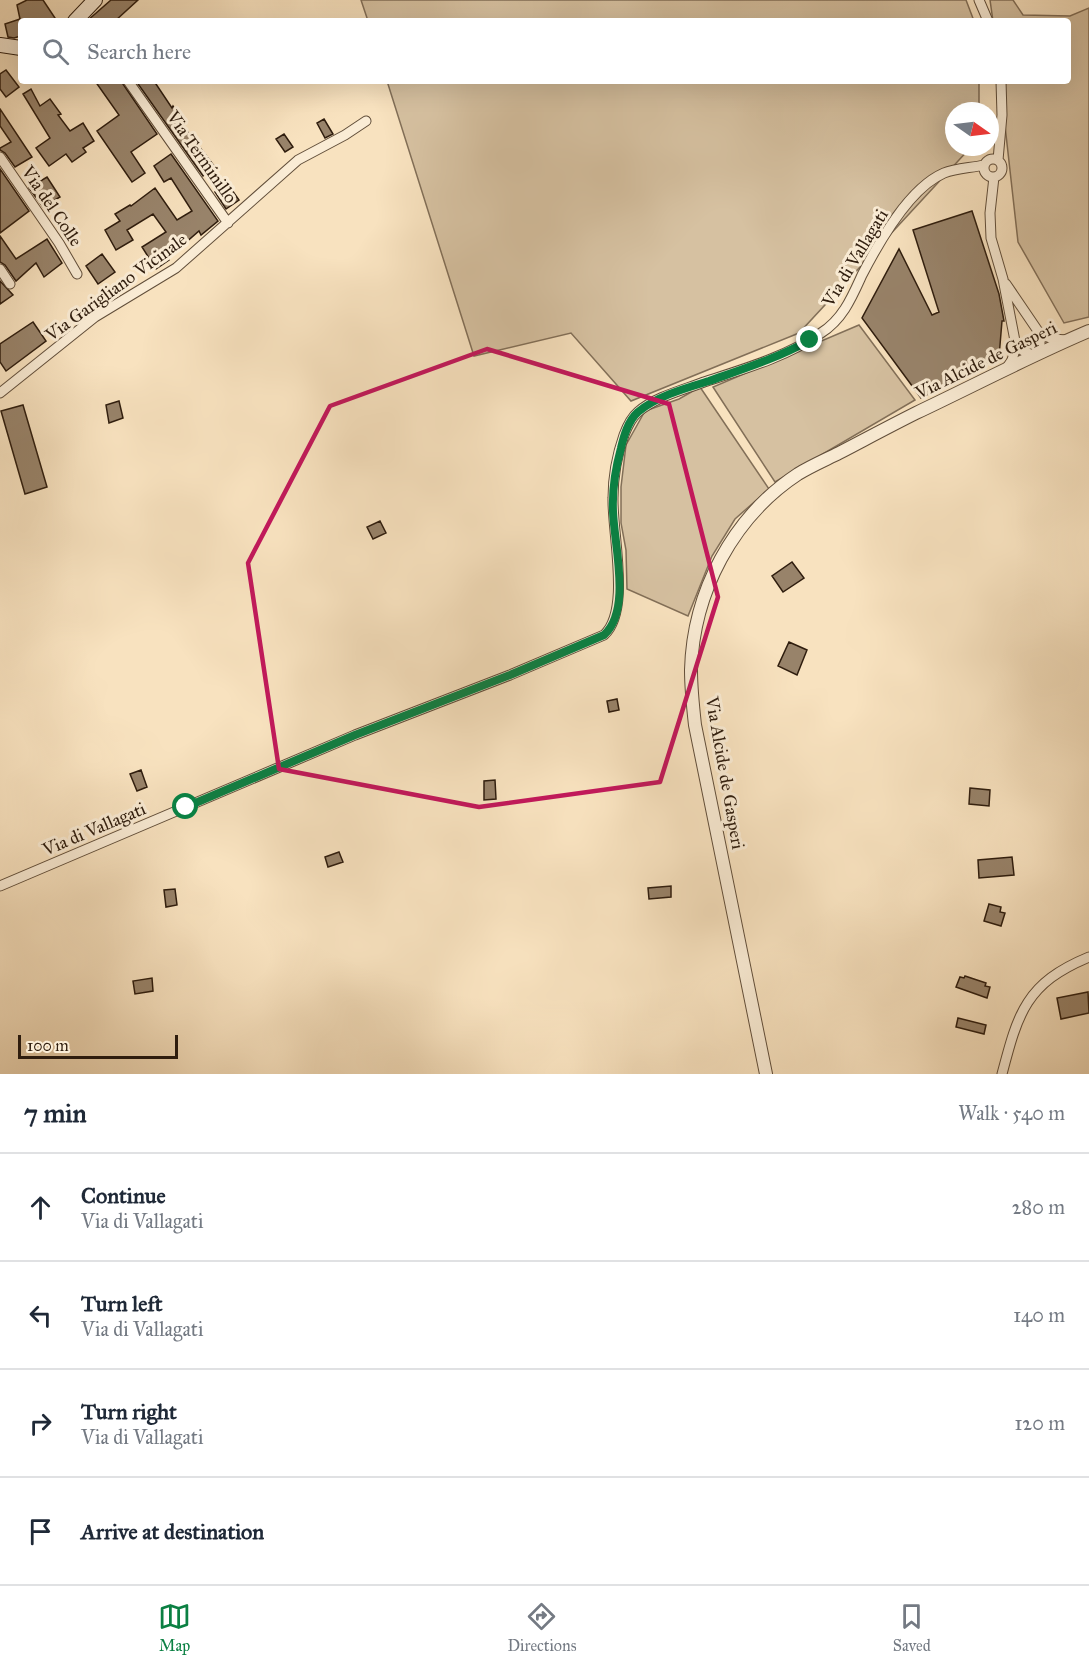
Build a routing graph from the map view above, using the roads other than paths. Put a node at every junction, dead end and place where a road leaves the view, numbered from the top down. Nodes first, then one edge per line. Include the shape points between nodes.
1 (95, 0) edge
2 (979, 0) edge
3 (82, 18) edge
4 (987, 18) edge
5 (1, 46) edge
6 (18, 48) edge
7 (130, 84) edge
8 (1001, 84) edge
9 (366, 120) dead end
10 (0, 157) edge
11 (998, 160) junction
12 (984, 165) junction
13 (994, 177) junction
14 (228, 223) junction
15 (0, 269) edge
16 (76, 274) dead end
17 (1003, 279) junction
18 (10, 284) dead end
19 (1089, 331) edge
20 (1040, 334) junction
21 (1069, 340) junction
22 (1016, 346) junction
23 (1036, 356) junction
24 (1004, 371) junction
25 (0, 393) edge
26 (0, 886) edge
27 (1089, 957) edge
28 (766, 1074) edge
29 (1002, 1074) edge

1 - 3 main road
2 - 4 street
5 - 6 main road
7 - 14 street, Via Terminillo
8 - 11 street
9 - 14 street, Via Garigliano Vicinale via 298,160
10 - 16 street, Via del Colle
11 - 12 street via 989,159
11 - 13 street via 1002,169
12 - 13 street via 986,174
12 - 26 street, Via di Vallagati via 945,173 915,194 883,238 844,311 822,333 762,363 680,390 635,416 624,437 614,477 619,599 614,622 604,635 355,735
13 - 17 street via 990,230
14 - 25 street, Via Garigliano Vicinale via 176,268 95,318
15 - 18 street
17 - 20 street
17 - 22 street
19 - 21 street, Via Alcide de Gasperi
20 - 21 street
20 - 23 street
21 - 23 street, Via Alcide de Gasperi
22 - 23 street
22 - 24 street
23 - 24 street, Via Alcide de Gasperi
24 - 28 street, Via Alcide de Gasperi via 800,473 769,497 741,527 722,557 704,599 691,670 695,725
27 - 29 street via 1057,973 1028,999 1017,1020

